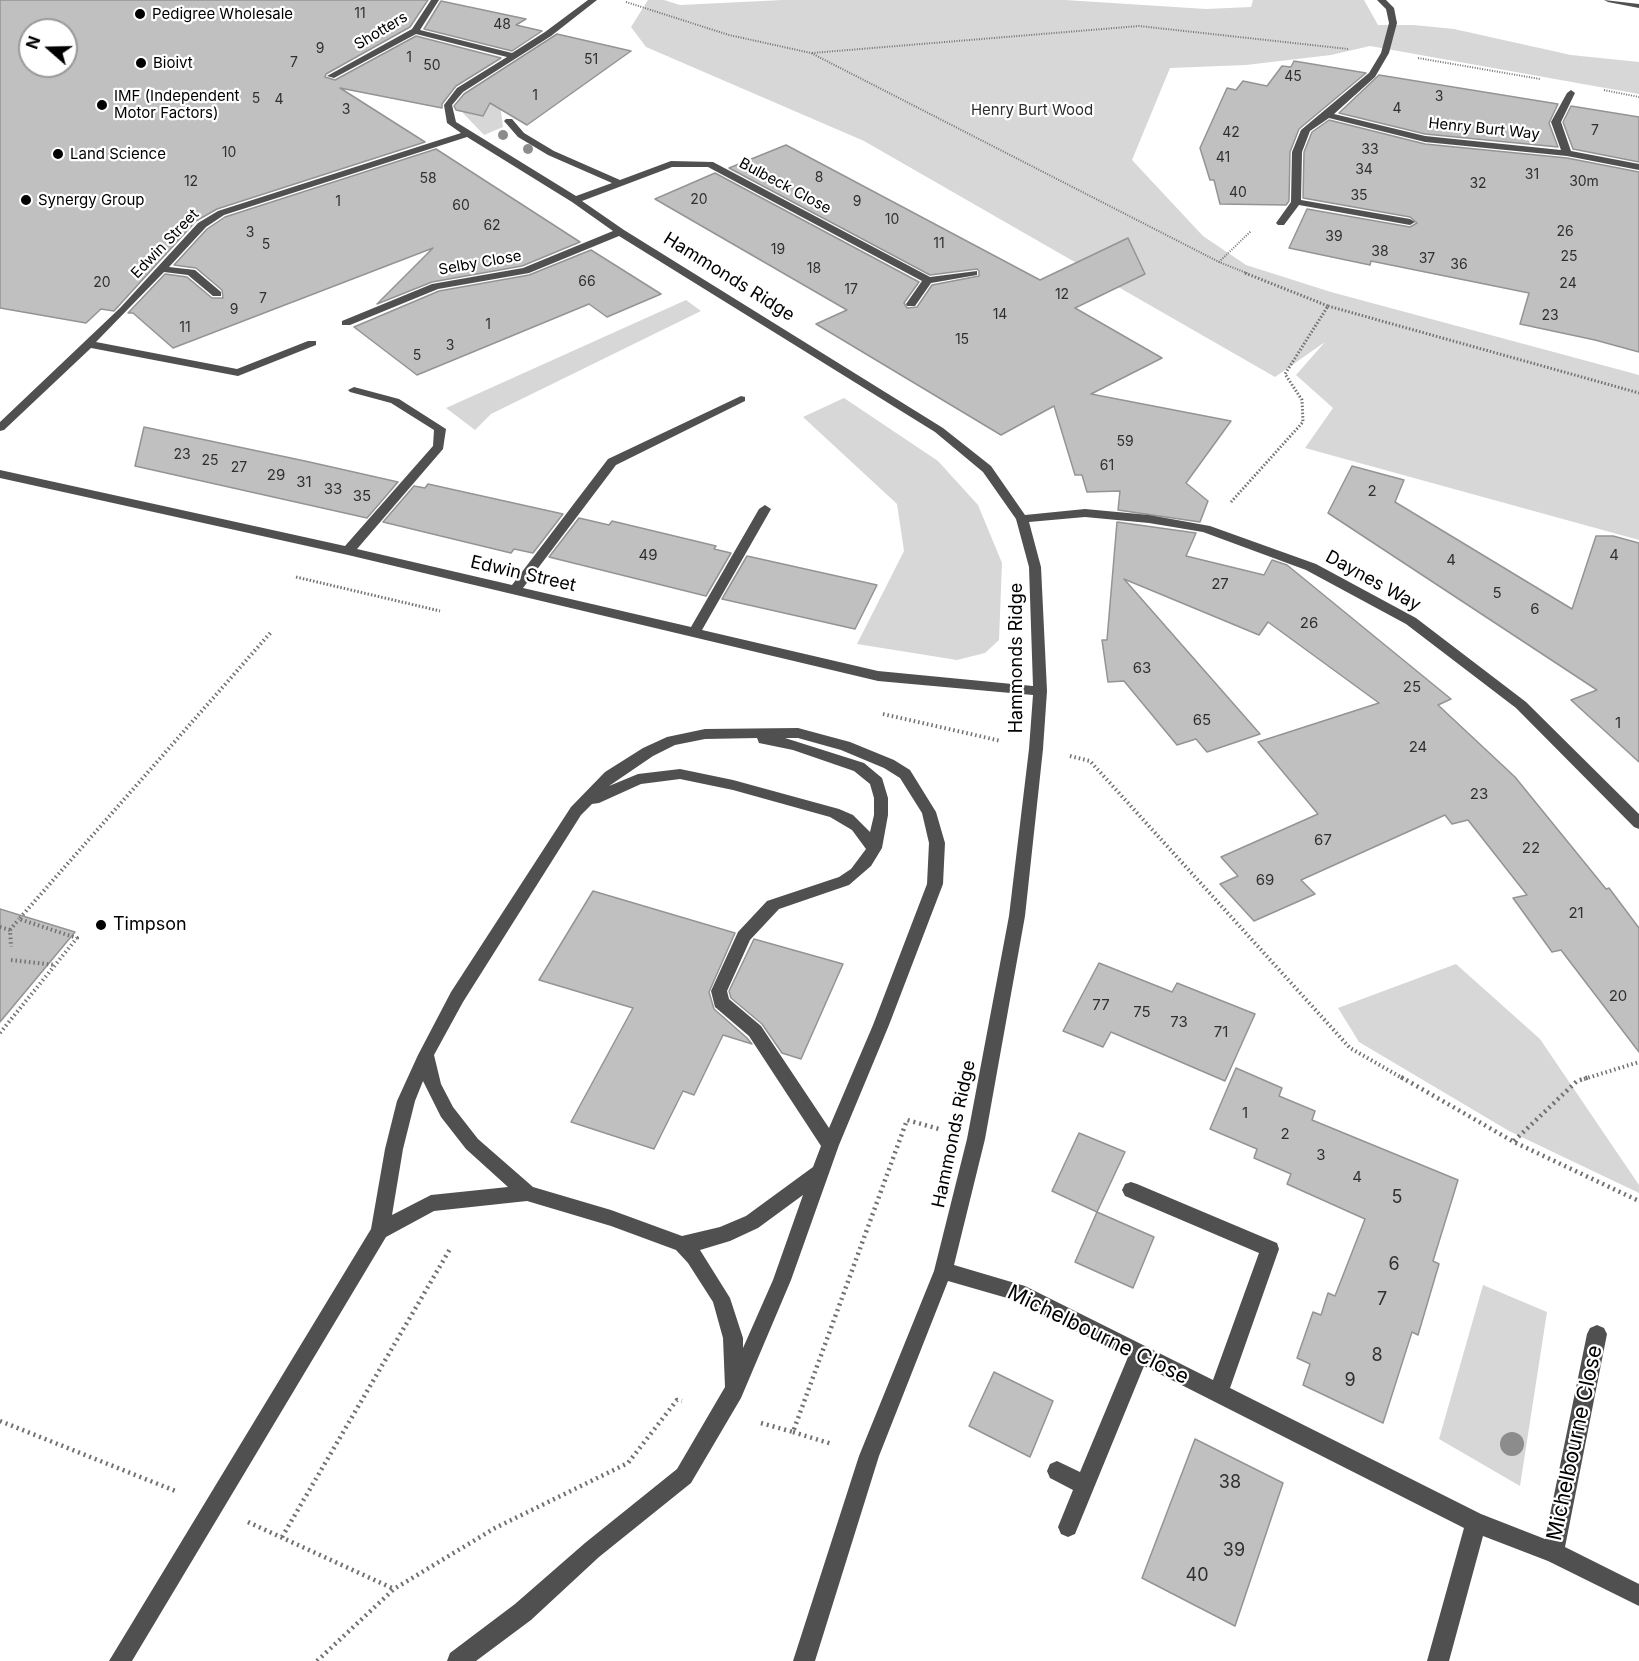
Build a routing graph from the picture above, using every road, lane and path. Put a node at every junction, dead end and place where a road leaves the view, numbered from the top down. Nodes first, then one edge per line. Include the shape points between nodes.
1 (435, 0) edge
2 (593, 0) edge
3 (618, 0) edge
4 (1381, 0) edge
5 (1608, 0) edge
6 (1639, 6) edge
7 (415, 31) junction
8 (811, 53) junction
9 (1385, 53) junction
10 (513, 56) junction
11 (331, 76) dead end
12 (1541, 80) dead end
13 (1599, 90) dead end
14 (1571, 93) dead end
15 (1639, 97) edge
16 (1327, 115) junction
17 (509, 121) dead end
18 (466, 134) junction
19 (1568, 153) junction
20 (1639, 167) edge
21 (620, 183) junction
22 (575, 200) junction
23 (1296, 202) junction
24 (1410, 222) dead end
25 (1281, 223) joint
26 (620, 232) junction
27 (1218, 262) junction
28 (162, 269) junction
29 (973, 273) dead end
30 (928, 280) junction
31 (217, 294) dead end
32 (911, 304) dead end
33 (1328, 306) junction
34 (346, 323) dead end
35 (312, 343) dead end
36 (88, 344) junction
37 (354, 390) dead end
38 (1639, 393) edge
39 (741, 399) dead end
40 (0, 428) edge
41 (0, 474) edge
42 (765, 509) dead end
43 (1022, 519) junction
44 (1206, 529) junction
45 (348, 551) junction
46 (515, 590) junction
47 (272, 631) dead end
48 (694, 633) junction
49 (1040, 692) junction
50 (743, 734) junction
51 (1036, 749) junction
52 (576, 811) junction
53 (1639, 823) edge
54 (874, 848) junction
55 (19, 919) junction
56 (0, 927) edge
57 (10, 930) junction
58 (11, 947) dead end
59 (11, 960) dead end
60 (56, 965) junction
61 (0, 1033) edge
62 (426, 1055) junction
63 (1639, 1062) edge
64 (1514, 1142) junction
65 (830, 1145) junction
66 (820, 1172) junction
67 (1131, 1190) dead end
68 (527, 1193) junction
69 (1639, 1201) edge
70 (380, 1231) junction
71 (681, 1244) junction
72 (450, 1250) dead end
73 (942, 1271) junction
74 (1598, 1334) dead end
75 (1139, 1354) junction
76 (734, 1391) junction
77 (1218, 1393) junction
78 (1058, 1471) dead end
79 (1084, 1485) junction
80 (1476, 1524) junction
81 (1068, 1527) dead end
82 (282, 1537) dead end
83 (1553, 1552) junction
84 (394, 1589) dead end
85 (1639, 1595) edge
86 (120, 1661) edge
87 (317, 1661) edge
88 (458, 1661) edge
89 (804, 1661) edge
90 (1438, 1661) edge

1 - 7 street, Shotters
2 - 10 street, Hammonds Ridge
3 - 8 path via 729,35
4 - 9 street via 1390,8 1393,23
5 - 6 street
7 - 10 street
7 - 11 street, Shotters
8 - 9 path via 1139,26
8 - 27 path
9 - 12 path
9 - 16 street via 1372,75
10 - 18 street, Hammonds Ridge via 460,90 448,105 452,123
13 - 15 path
14 - 19 street via 1556,123
16 - 19 street, Henry Burt Way via 1425,139
16 - 23 street via 1306,130 1297,152
17 - 21 street via 521,135 551,153
18 - 22 street, Hammonds Ridge
18 - 28 street, Edwin Street via 221,213 202,225
19 - 20 street, Henry Burt Way
21 - 22 street, Bulbeck Close
21 - 30 street, Bulbeck Close via 671,164 710,164
22 - 26 street, Hammonds Ridge
23 - 24 street
23 - 25 street
25 - 27 path via 1255,228
26 - 34 street, Selby Close via 525,271 436,286
26 - 43 street, Hammonds Ridge via 939,430 987,469
27 - 33 path
28 - 31 street via 191,272
28 - 36 street, Edwin Street
29 - 30 street
30 - 32 street
33 - 38 path
33 - 44 path via 1285,374 1302,400 1303,422
35 - 36 street via 238,373
36 - 40 street, Edwin Street
37 - 45 street via 395,401 440,429 440,438 439,447
39 - 46 street via 612,462
41 - 45 street, Edwin Street
42 - 48 street
43 - 44 street, Daynes Way via 1085,513
43 - 49 street, Hammonds Ridge via 1035,567
44 - 53 street, Daynes Way via 1311,567 1411,621 1521,705
45 - 46 street, Edwin Street
46 - 48 street, Edwin Street
47 - 55 path
48 - 49 street, Edwin Street via 878,676
49 - 51 street, Hammonds Ridge
50 - 52 street via 686,737 648,752 610,776
50 - 54 street via 795,745 859,767 873,776 881,798
50 - 65 street via 798,733 838,743 890,764 916,788 934,827 938,863 935,884
51 - 64 path via 1090,760 1350,1048
51 - 73 street, Hammonds Ridge via 1017,916 976,1139
52 - 54 street via 600,795 638,779 680,774 834,813 848,819
52 - 62 street via 457,997
54 - 65 street via 856,873 844,881 773,905 744,936 719,991 721,1002 755,1031
55 - 57 path
55 - 60 path via 77,938
56 - 57 path
57 - 58 path
59 - 60 path
60 - 61 path
62 - 68 street via 433,1086 447,1112 472,1144
62 - 70 street via 406,1101
63 - 64 path via 1577,1081
64 - 69 path
65 - 66 street
66 - 71 street via 752,1222 723,1235
66 - 76 street via 782,1280
67 - 77 street via 1269,1249
68 - 70 street via 431,1203
68 - 71 street
70 - 86 street
71 - 76 street via 695,1257 721,1298 734,1338
72 - 82 path
73 - 75 street, Michelbourne Close via 1018,1292
73 - 89 street, Hammonds Ridge via 869,1456
74 - 83 street, Michelbourne Close
75 - 77 street, Michelbourne Close
75 - 79 street
76 - 88 street via 684,1476 523,1612
77 - 80 street, Michelbourne Close
78 - 79 street
79 - 81 street
80 - 83 street, Michelbourne Close
80 - 90 street
83 - 85 street, Michelbourne Close
84 - 87 path

